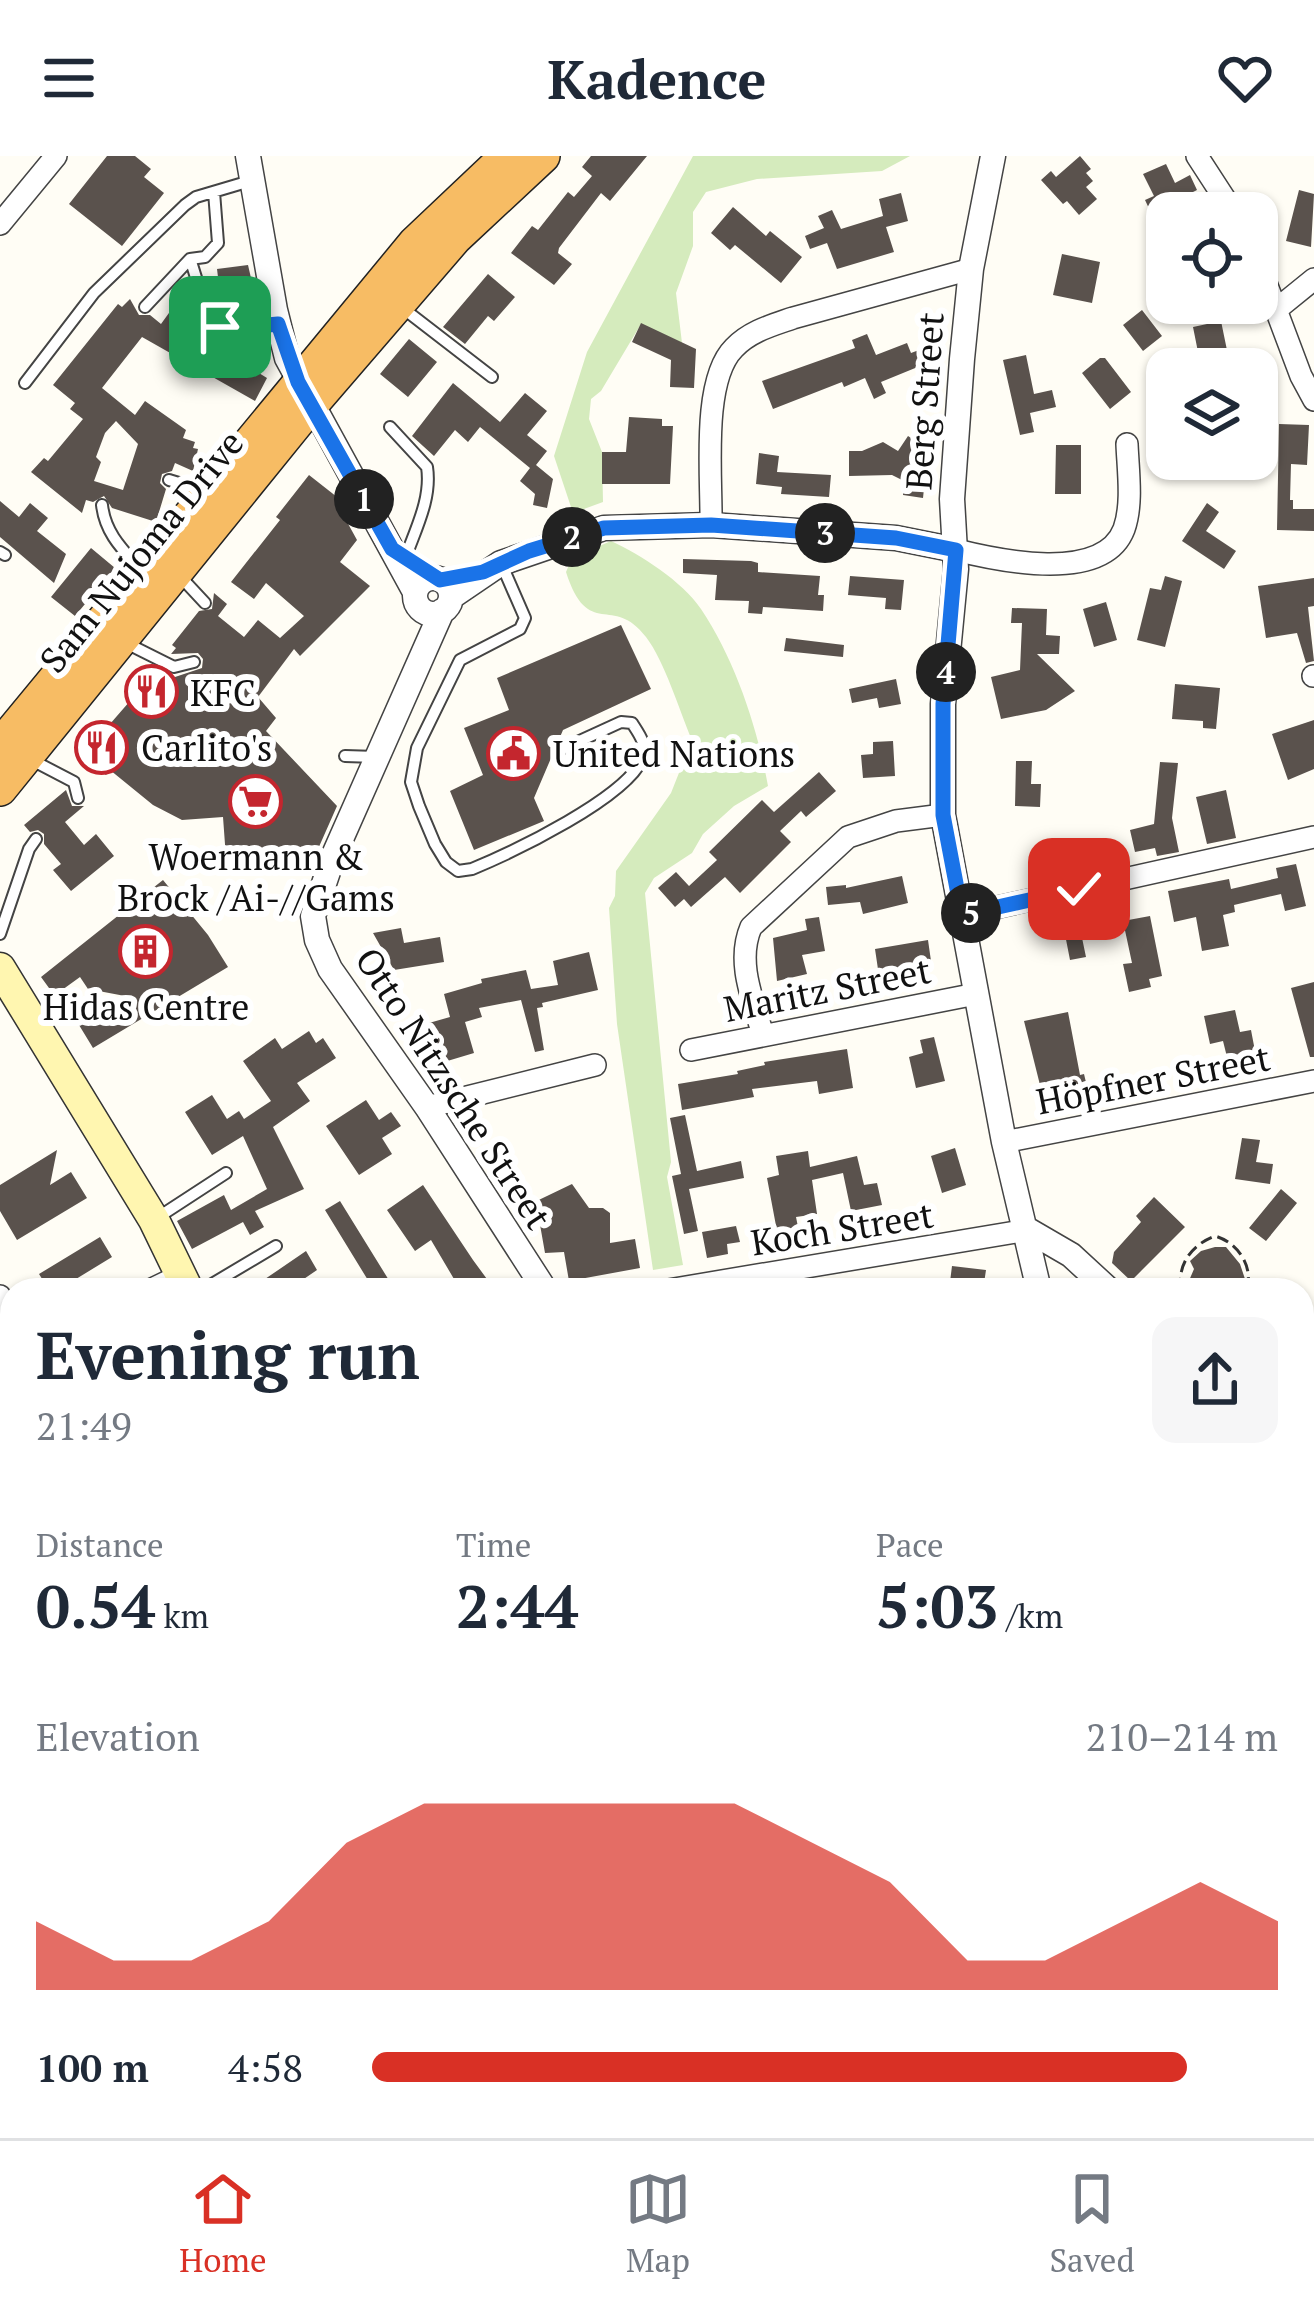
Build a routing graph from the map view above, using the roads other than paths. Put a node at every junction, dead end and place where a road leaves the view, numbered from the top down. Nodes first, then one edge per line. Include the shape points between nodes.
1 (56, 156) edge
2 (507, 156) edge
3 (543, 156) edge
4 (993, 156) edge
5 (1197, 156) edge
6 (251, 168) edge
7 (1220, 192) edge
8 (214, 193) junction
9 (0, 224) edge
10 (190, 260) junction
11 (970, 269) junction
12 (1314, 279) edge
13 (398, 304) junction
14 (146, 307) dead end
15 (1278, 308) edge
16 (1278, 312) edge
17 (278, 324) junction
18 (492, 377) dead end
19 (25, 383) dead end
20 (304, 393) junction
21 (1314, 400) edge
22 (390, 427) dead end
23 (1127, 444) dead end
24 (169, 480) dead end
25 (208, 492) junction
26 (102, 505) dead end
27 (711, 525) junction
28 (956, 550) junction
29 (399, 554) junction
30 (492, 568) junction
31 (159, 572) junction
32 (435, 595) junction
33 (205, 603) dead end
34 (120, 640) junction
35 (194, 662) dead end
36 (8, 742) edge
37 (562, 749) dead end
38 (345, 756) dead end
39 (376, 757) junction
40 (0, 789) edge
41 (78, 798) dead end
42 (943, 815) junction
43 (1314, 837) edge
44 (36, 839) dead end
45 (962, 915) junction
46 (0, 934) edge
47 (0, 968) edge
48 (976, 994) junction
49 (0, 1002) edge
50 (763, 1036) junction
51 (691, 1050) dead end
52 (595, 1066) dead end
53 (1314, 1081) edge
54 (427, 1107) junction
55 (1004, 1142) junction
56 (226, 1173) dead end
57 (154, 1220) junction
58 (1028, 1231) junction
59 (276, 1246) dead end
60 (184, 1278) edge
61 (184, 1278) edge
62 (188, 1278) edge
63 (537, 1278) edge
64 (741, 1278) edge
65 (1037, 1278) edge
66 (1096, 1278) edge

1 - 9 street
2 - 20 highway, Sam Nujoma Drive via 438,219
3 - 13 highway, Sam Nujoma Drive via 454,238
4 - 11 street, Berg Street
5 - 7 street
6 - 8 lane
6 - 17 street
8 - 10 lane via 218,243
8 - 19 lane via 196,196 94,293
10 - 14 lane
10 - 17 lane via 220,327
11 - 27 street via 794,318 735,346 714,386
11 - 28 street, Berg Street via 952,499
12 - 15 street
13 - 18 lane
13 - 20 highway, Sam Nujoma Drive
16 - 21 street
17 - 20 street
20 - 25 highway, Sam Nujoma Drive
20 - 29 street
20 - 31 highway, Sam Nujoma Drive
22 - 29 lane via 429,476
23 - 28 street via 1124,530 1100,553 1052,565
24 - 25 lane
25 - 31 highway, Sam Nujoma Drive
26 - 31 lane via 115,542
27 - 28 street
27 - 30 street via 591,530
28 - 42 street, Berg Street
29 - 32 street
30 - 32 street
30 - 37 lane via 525,619 460,661 417,748 411,782 446,862 472,869 570,823 628,776 644,742 632,723 621,722
31 - 33 lane
31 - 34 highway, Sam Nujoma Drive
31 - 36 highway, Sam Nujoma Drive
32 - 39 street, Otto Nitzsche Street via 422,654
34 - 35 lane via 174,667
34 - 36 highway, Sam Nujoma Drive
36 - 40 highway, Sam Nujoma Drive
36 - 41 lane via 74,782
38 - 39 lane
39 - 54 street, Otto Nitzsche Street via 319,892 317,940 325,972
42 - 45 street, Berg Street
42 - 50 street via 848,836 751,927 745,970
43 - 45 street
44 - 46 lane
45 - 48 street, Berg Street
47 - 57 main road
48 - 50 street, Maritz Street
48 - 55 street, Berg Street
49 - 61 main road via 155,1246
50 - 51 street, Maritz Street
52 - 54 street
53 - 55 street, Höpfner Street
54 - 63 street, Otto Nitzsche Street
55 - 58 street, Berg Street
56 - 57 lane
57 - 60 main road
58 - 64 street, Koch Street
58 - 65 street, Berg Street
58 - 66 street
59 - 62 lane

